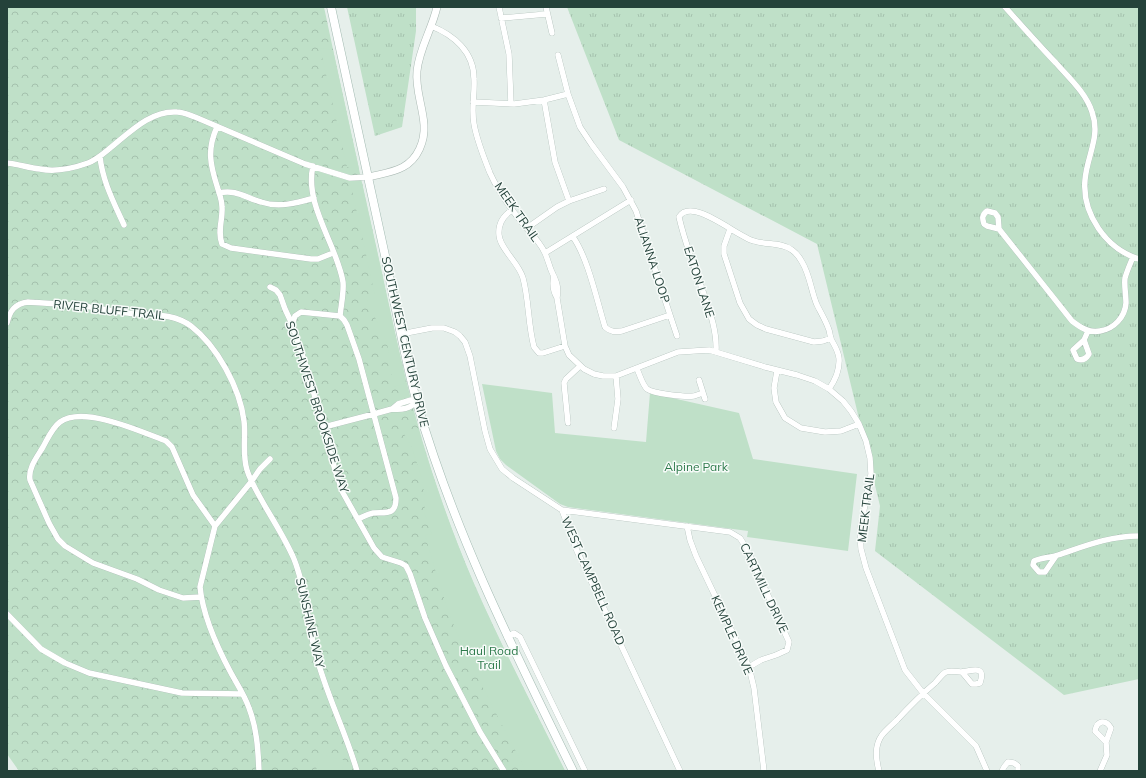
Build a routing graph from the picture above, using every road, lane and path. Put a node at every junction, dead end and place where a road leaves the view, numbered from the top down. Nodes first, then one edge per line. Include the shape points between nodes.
1 (331, 7) edge
2 (437, 7) edge
3 (499, 7) edge
4 (546, 7) edge
5 (1005, 7) edge
6 (546, 14) junction
7 (501, 18) junction
8 (431, 26) junction
9 (552, 33) dead end
10 (558, 55) dead end
11 (568, 94) junction
12 (544, 100) junction
13 (473, 102) junction
14 (511, 104) junction
15 (217, 127) junction
16 (100, 156) junction
17 (7, 163) edge
18 (313, 166) junction
19 (368, 177) junction
20 (604, 189) dead end
21 (219, 193) junction
22 (314, 198) junction
23 (631, 200) junction
24 (569, 201) junction
25 (512, 210) junction
26 (124, 225) dead end
27 (527, 228) junction
28 (730, 229) junction
29 (999, 229) dead end
30 (573, 237) junction
31 (333, 253) junction
32 (545, 253) junction
33 (1136, 258) edge
34 (270, 287) dead end
35 (670, 315) junction
36 (340, 316) junction
37 (7, 323) edge
38 (292, 324) junction
39 (1088, 331) junction
40 (401, 334) junction
41 (677, 336) dead end
42 (831, 338) junction
43 (1084, 340) dead end
44 (565, 346) junction
45 (716, 351) junction
46 (580, 366) junction
47 (637, 369) junction
48 (777, 371) junction
49 (616, 376) junction
50 (699, 380) dead end
51 (828, 389) junction
52 (417, 401) junction
53 (374, 414) junction
54 (568, 423) dead end
55 (859, 424) junction
56 (324, 427) junction
57 (614, 428) dead end
58 (270, 458) dead end
59 (251, 482) junction
60 (562, 510) junction
61 (358, 519) junction
62 (215, 526) junction
63 (687, 526) junction
64 (1139, 536) edge
65 (1056, 556) dead end
66 (201, 597) junction
67 (7, 614) edge
68 (508, 637) junction
69 (749, 668) junction
70 (962, 672) dead end
71 (924, 693) junction
72 (242, 694) junction
73 (1106, 742) dead end
74 (258, 771) edge
75 (357, 771) edge
76 (504, 771) edge
77 (573, 771) edge
78 (585, 771) edge
79 (680, 771) edge
80 (764, 771) edge
81 (879, 771) edge
82 (987, 771) edge
83 (1002, 771) edge
84 (1018, 771) edge
85 (1100, 771) edge

1 - 19 main road, SOUTHWEST CENTURY DRIVE
2 - 8 street
3 - 7 street
4 - 6 street
5 - 33 street via 1072,81 1093,112 1096,132 1085,180 1090,210 1104,237 1121,251
6 - 7 street
6 - 9 street
7 - 14 street via 509,54
8 - 13 street, MEEK TRAIL via 446,32 466,51 474,71
8 - 19 street via 417,71 424,125 420,149 403,167
10 - 11 street, ALIANNA LOOP
11 - 12 street
11 - 23 street, ALIANNA LOOP via 580,127
12 - 14 street
12 - 24 street via 555,162
13 - 14 street
13 - 25 street, MEEK TRAIL via 474,124 480,148 491,175
15 - 16 street via 187,114 164,113 136,127
15 - 18 street
15 - 21 street via 210,152
16 - 17 street via 79,166 59,169 42,170
16 - 26 street via 100,165
18 - 19 street via 350,178
18 - 22 street via 311,180
19 - 40 main road, SOUTHWEST CENTURY DRIVE
20 - 24 street
21 - 22 street via 239,193 262,203 278,205
21 - 31 street via 223,208 220,238 226,247 304,259 318,259
22 - 31 street
23 - 30 street
23 - 35 street, ALIANNA LOOP
24 - 27 street
25 - 27 street, MEEK TRAIL
25 - 44 street via 500,223 499,239 523,278 534,347 543,354
27 - 32 street, MEEK TRAIL
28 - 42 street via 754,241 785,247 797,255 806,270
28 - 42 street via 724,254 740,303 749,319 766,329 814,342
28 - 45 street, EATON LANE via 698,211 684,212 679,217 716,337
29 - 39 street via 1072,321
30 - 32 street
30 - 35 street, ALIANNA LOOP via 584,258 605,327 609,331 622,331
31 - 36 street via 343,283
32 - 44 street, MEEK TRAIL via 554,276 552,282
33 - 39 street via 1125,278 1126,305 1120,319 1103,331
34 - 38 street, SOUTHWEST BROOKSIDE WAY via 280,295
35 - 41 street
36 - 38 street via 301,312 295,316
36 - 53 street via 352,336
37 - 59 street, RIVER BLUFF TRAIL via 14,307 28,302 163,315 174,317 190,326 210,347 234,386 244,420 246,469
38 - 56 street, SOUTHWEST BROOKSIDE WAY
39 - 43 street
40 - 52 main road, SOUTHWEST CENTURY DRIVE
40 - 60 street, WEST CAMPBELL ROAD via 444,328 460,336 470,356 485,431 496,460 513,478
42 - 51 street via 839,356 839,364 838,372
44 - 46 street, MEEK TRAIL via 569,355
45 - 47 street, MEEK TRAIL via 678,352
45 - 48 street, MEEK TRAIL
46 - 49 street, MEEK TRAIL via 594,374
46 - 54 street via 564,383
47 - 49 street, MEEK TRAIL
47 - 50 street via 642,382 653,392 704,396
48 - 51 street, MEEK TRAIL via 815,381
48 - 55 street via 774,388 776,402 785,418 801,428 825,432 841,431
49 - 57 street via 618,399
51 - 55 street, MEEK TRAIL via 843,401
52 - 53 street via 412,406 400,410 392,409
52 - 68 main road, SOUTHWEST CENTURY DRIVE via 453,511
53 - 56 street
53 - 61 street via 396,502 394,510 390,512 373,513
55 - 71 street, MEEK TRAIL via 866,441 871,474 860,530 861,549 905,670
56 - 61 street, SOUTHWEST BROOKSIDE WAY via 339,482
58 - 59 street
59 - 62 street
59 - 75 street, SUNSHINE WAY via 289,548 299,572 315,650
60 - 63 street
60 - 79 street, WEST CAMPBELL ROAD via 577,551
61 - 76 street, SOUTHWEST BROOKSIDE WAY via 382,557 406,566 446,666 480,732
62 - 66 street via 200,587
62 - 66 street via 188,486 172,447 166,441 102,418 78,417 60,421 32,466 30,480 49,523 65,546 93,563 159,590 183,598
63 - 69 street, KEMPLE DRIVE via 696,556
63 - 69 street, CARTMILL DRIVE via 730,532 740,538 788,638 787,650 761,660
64 - 65 street via 1110,539
66 - 72 street via 216,644
67 - 72 street via 41,649 89,673 182,693
68 - 77 main road, SOUTHWEST CENTURY DRIVE
68 - 78 street via 514,633 520,637
69 - 80 street, KEMPLE DRIVE via 754,688
70 - 71 street via 946,672
71 - 81 street via 882,736 876,759
71 - 82 street, MEEK TRAIL via 976,746
72 - 74 street via 249,706 258,743
73 - 85 street via 1107,755
83 - 84 street via 1008,762 1018,766

